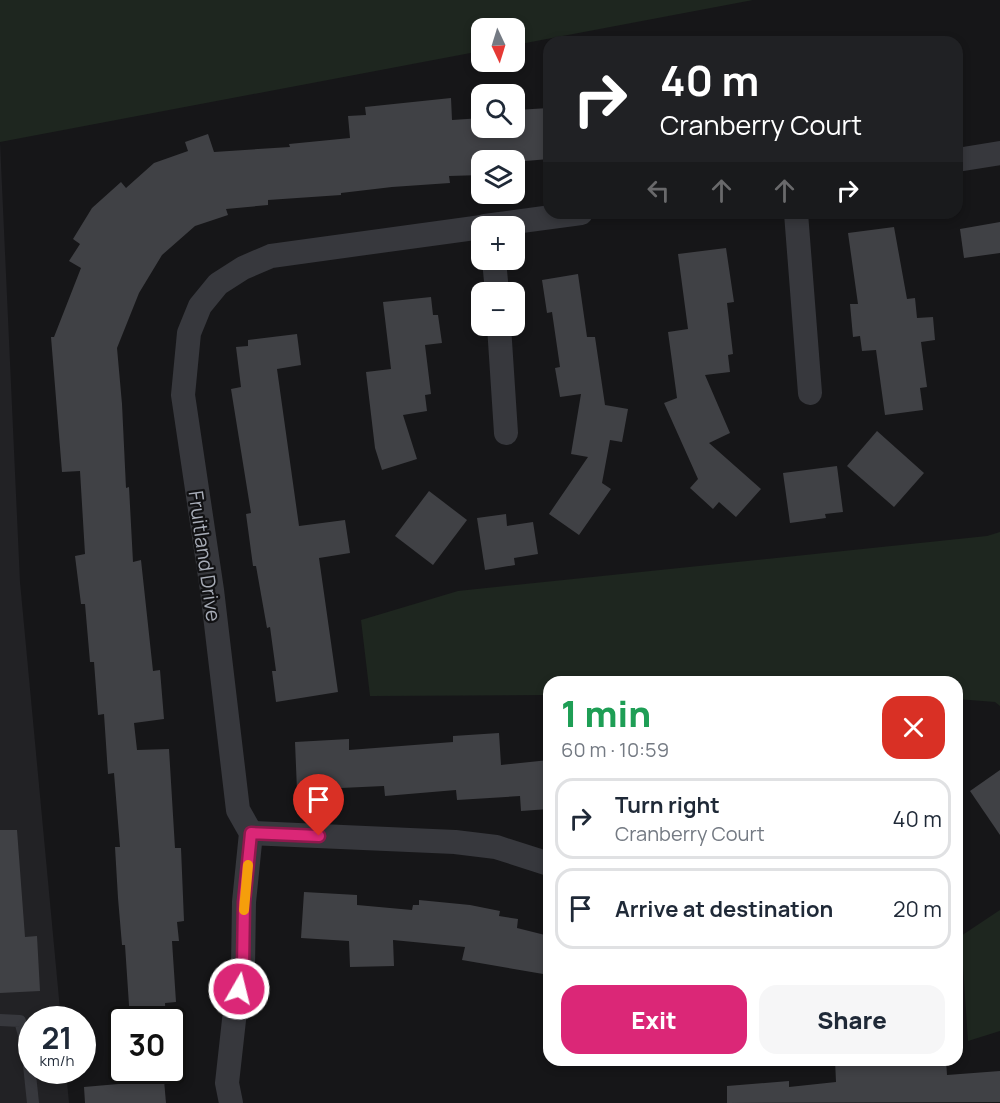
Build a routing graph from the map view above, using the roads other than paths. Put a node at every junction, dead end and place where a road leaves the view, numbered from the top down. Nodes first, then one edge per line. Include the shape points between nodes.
1 (1000, 153) edge
2 (963, 159) edge
3 (543, 218) edge
4 (796, 219) edge
5 (525, 221) edge
6 (471, 228) edge
7 (500, 336) edge
8 (810, 393) dead end
9 (506, 433) dead end
10 (251, 833) junction
11 (543, 862) edge
12 (0, 1020) edge
13 (33, 1103) edge
14 (231, 1103) edge

1 - 2 street
3 - 5 street, Fruitland Drive
4 - 8 street
6 - 10 street, Fruitland Drive via 271,256 218,284 200,306 189,333 183,395 212,590 238,810
7 - 9 street
10 - 11 street via 455,842 496,847
10 - 14 street via 243,968 227,1083
12 - 13 lane via 20,1021

